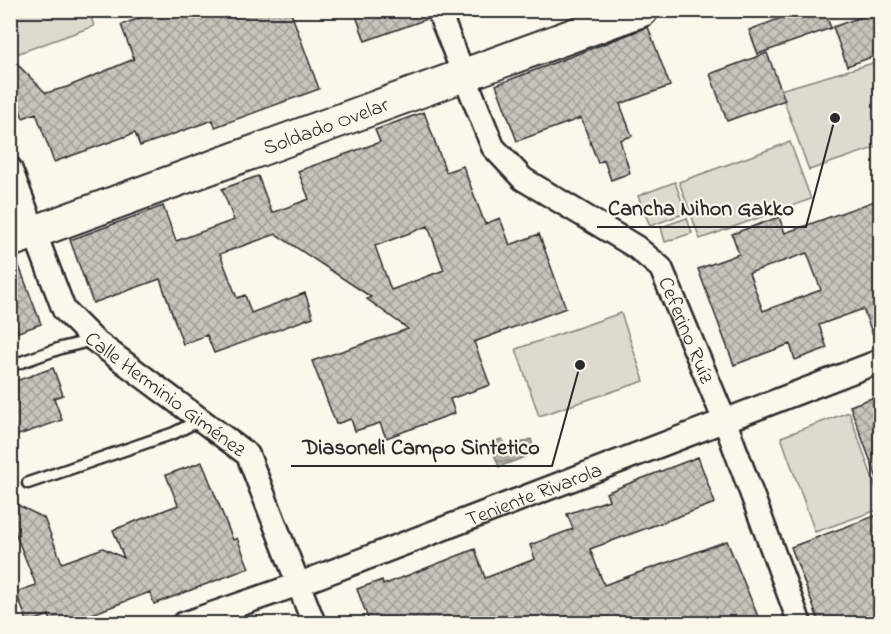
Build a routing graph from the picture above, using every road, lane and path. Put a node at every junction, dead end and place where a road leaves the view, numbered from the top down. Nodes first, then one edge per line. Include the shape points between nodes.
1 (438, 10) edge
2 (642, 10) edge
3 (464, 78) junction
4 (10, 168) edge
5 (22, 237) edge
6 (94, 340) junction
7 (880, 361) edge
8 (10, 366) edge
9 (724, 418) junction
10 (200, 420) junction
11 (28, 483) dead end
12 (299, 584) junction
13 (183, 624) edge
14 (314, 624) edge
15 (800, 624) edge

1 - 3 street, Ceferino Ruíz
2 - 3 main road, Soldado Ovelar
3 - 5 main road, Soldado Ovelar
3 - 9 street, Ceferino Ruíz via 493,147 523,179 636,247 661,268
4 - 5 street, Calle Herminio Giménez
5 - 6 street, Calle Herminio Giménez via 64,309
6 - 8 lane
6 - 10 street, Calle Herminio Giménez
7 - 9 street, Teniente Rivarola
9 - 12 street, Teniente Rivarola
9 - 15 street, Ceferino Ruíz
10 - 11 lane via 174,433
10 - 12 street, Calle Herminio Giménez via 248,455
12 - 13 street, Teniente Rivarola
12 - 14 street, Calle Herminio Giménez

